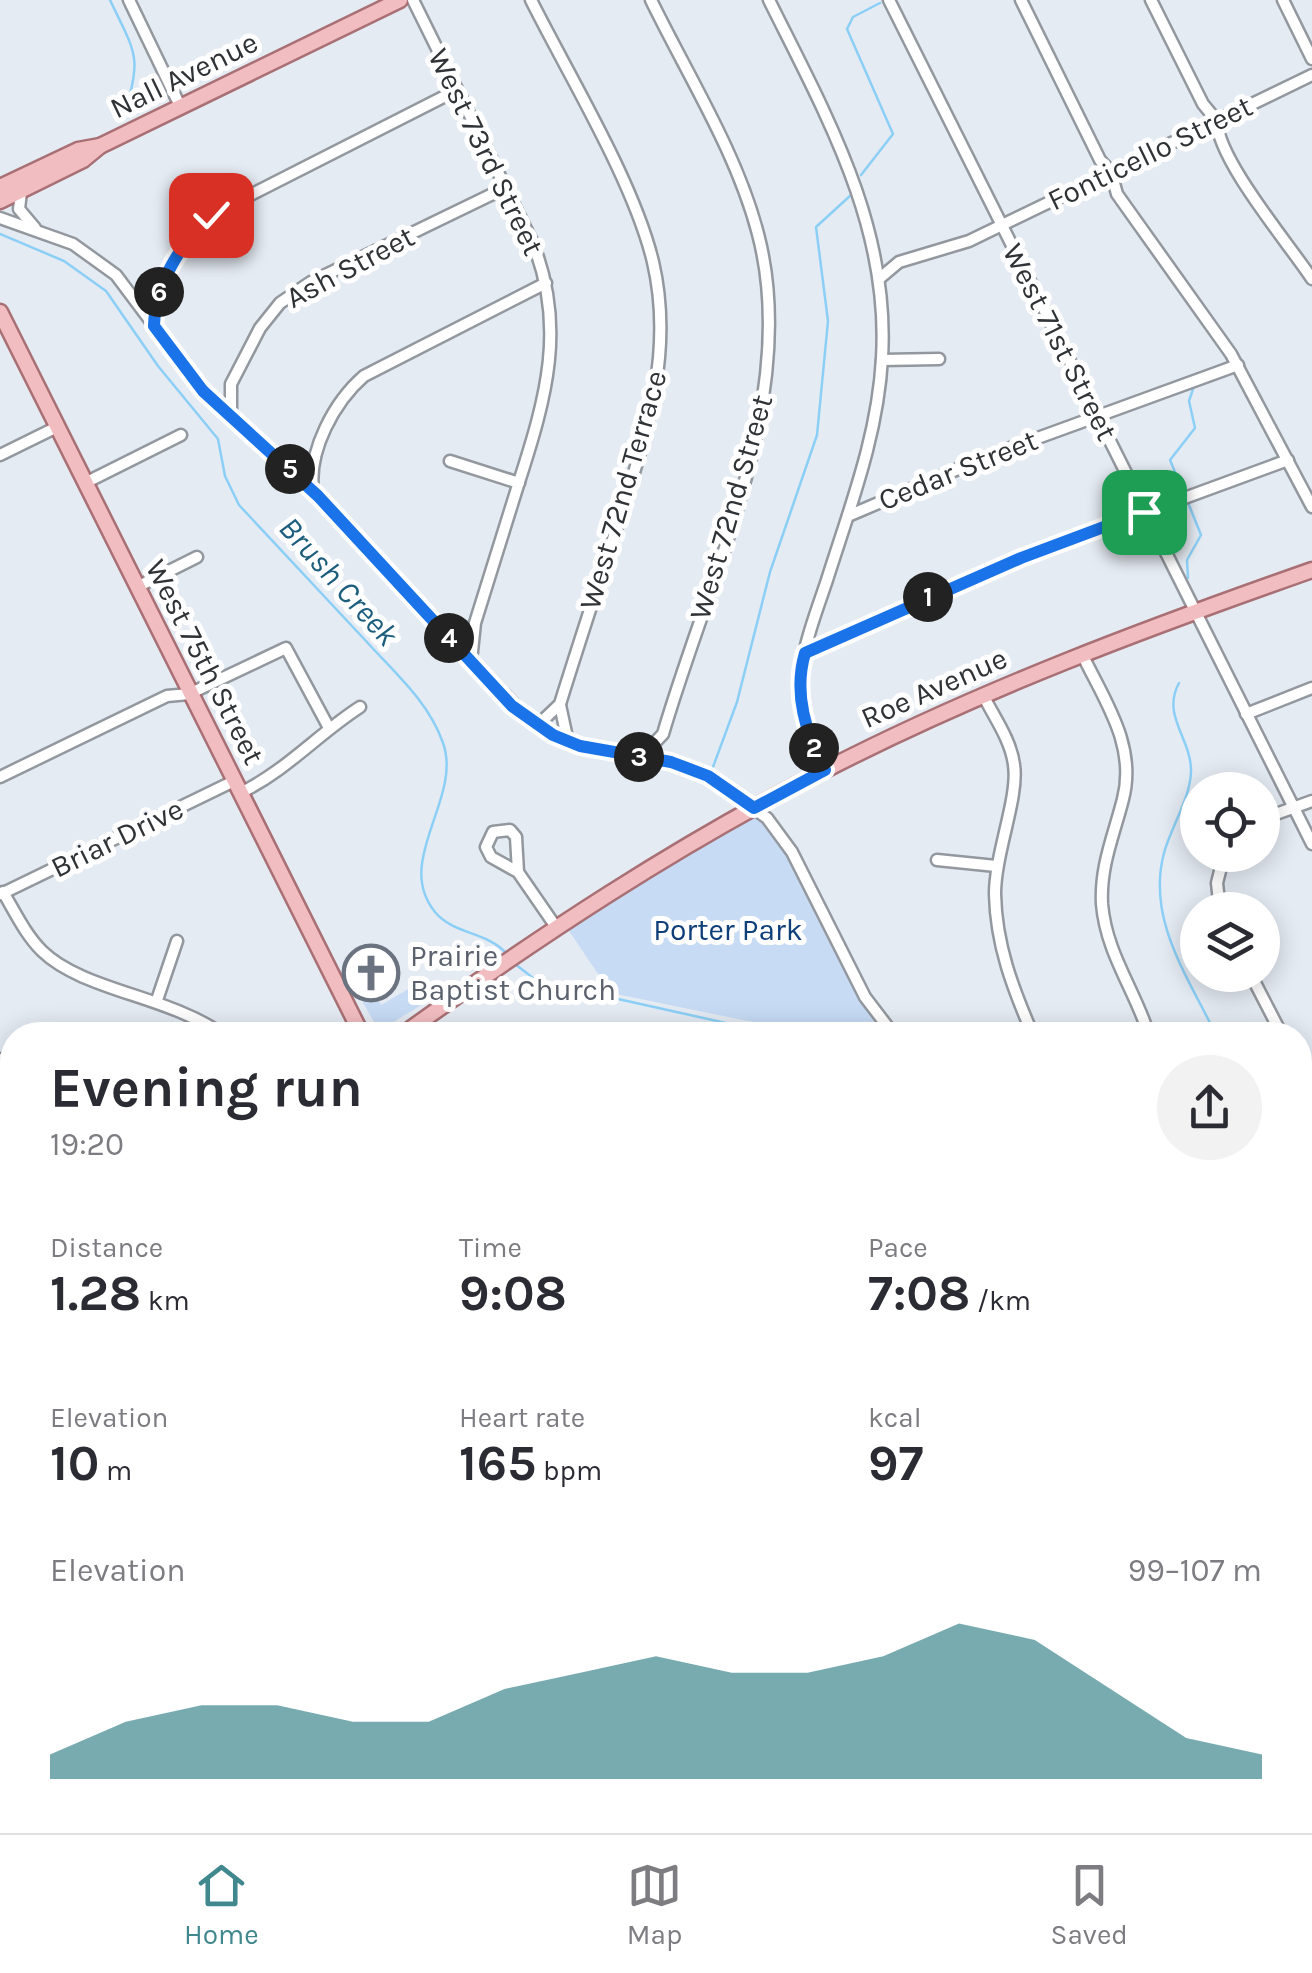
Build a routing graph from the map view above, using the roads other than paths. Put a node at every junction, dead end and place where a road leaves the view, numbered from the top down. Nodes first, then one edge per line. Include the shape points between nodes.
1 (129, 0) edge
2 (400, 0) edge
3 (413, 0) edge
4 (531, 0) edge
5 (651, 0) edge
6 (769, 0) edge
7 (889, 0) edge
8 (1021, 0) edge
9 (1152, 0) edge
10 (1283, 0) edge
11 (370, 7) edge
12 (1312, 58) edge
13 (1312, 75) edge
14 (457, 90) junction
15 (181, 108) junction
16 (1218, 121) junction
17 (100, 146) junction
18 (1111, 172) junction
19 (0, 187) edge
20 (505, 188) junction
21 (22, 190) junction
22 (0, 201) edge
23 (0, 218) edge
24 (1002, 226) junction
25 (39, 232) junction
26 (875, 252) junction
27 (899, 262) junction
28 (880, 278) junction
29 (1312, 279) edge
30 (546, 283) junction
31 (160, 289) junction
32 (525, 296) junction
33 (135, 298) junction
34 (550, 304) junction
35 (0, 312) edge
36 (154, 326) junction
37 (939, 359) dead end
38 (882, 360) junction
39 (1238, 365) junction
40 (231, 384) junction
41 (206, 394) junction
42 (1096, 415) junction
43 (231, 418) junction
44 (57, 427) junction
45 (181, 435) dead end
46 (314, 454) junction
47 (0, 455) edge
48 (1288, 460) junction
49 (450, 461) dead end
50 (289, 468) junction
51 (86, 483) junction
52 (519, 483) junction
53 (313, 491) junction
54 (1312, 506) edge
55 (1144, 512) junction
56 (848, 516) junction
57 (197, 557) dead end
58 (1312, 570) edge
59 (137, 587) junction
60 (1195, 612) junction
61 (475, 623) junction
62 (448, 636) junction
63 (805, 653) junction
64 (1082, 654) junction
65 (470, 662) junction
66 (181, 676) junction
67 (1312, 688) edge
68 (190, 694) junction
69 (983, 695) junction
70 (167, 696) junction
71 (560, 704) junction
72 (360, 707) dead end
73 (1246, 714) junction
74 (537, 726) junction
75 (329, 728) junction
76 (662, 734) junction
77 (568, 742) junction
78 (641, 757) junction
79 (671, 762) junction
80 (825, 770) junction
81 (0, 777) edge
82 (237, 787) junction
83 (1312, 802) edge
84 (754, 808) junction
85 (1294, 808) junction
86 (1280, 813) edge
87 (1312, 844) edge
88 (938, 860) dead end
89 (996, 866) junction
90 (518, 872) dead end
91 (2, 893) edge
92 (556, 927) junction
93 (177, 941) dead end
94 (1260, 992) edge
95 (157, 1000) junction
96 (206, 1022) edge
97 (355, 1022) edge
98 (420, 1022) edge
99 (884, 1022) edge
100 (1027, 1022) edge
101 (1143, 1022) edge
102 (1275, 1022) edge

1 - 15 street
2 - 11 main road, Nall Avenue
3 - 14 street, West 73rd Street
4 - 71 street, West 72nd Terrace via 642,224 661,310 655,402
5 - 76 street, West 72nd Street via 743,190 763,255 771,319 757,434
6 - 26 street via 844,152
7 - 24 street, West 71st Street
8 - 18 street
9 - 16 street
10 - 12 street
11 - 15 main road, Nall Avenue
13 - 16 street, Fonticello Street
14 - 20 street, West 73rd Street
14 - 31 street via 222,208 194,232
15 - 17 main road, Nall Avenue
16 - 18 street, Fonticello Street
16 - 29 street via 1217,132 1238,170
17 - 19 main road, Nall Avenue
17 - 21 main road, Nall Avenue
18 - 24 street, Fonticello Street
18 - 39 street via 1128,212
20 - 30 street, West 73rd Street
20 - 40 street, Ash Street via 295,290 269,314
21 - 22 main road, Nall Avenue
21 - 25 street via 19,210
23 - 25 street
24 - 27 street, Fonticello Street
24 - 42 street, West 71st Street
25 - 33 street via 86,252
26 - 27 street
26 - 28 street
27 - 28 street, Fonticello Street
28 - 38 street
30 - 32 street
30 - 34 street, West 73rd Street
31 - 33 street
31 - 36 street
32 - 34 street
32 - 46 street via 364,376
33 - 36 street
34 - 52 street, West 73rd Street via 548,390
35 - 44 main road, West 75th Street
36 - 41 street
37 - 38 street
38 - 56 street via 876,412
39 - 42 street, Cedar Street
39 - 48 street
40 - 41 street
40 - 43 street, Ash Street
41 - 43 street
42 - 55 street, West 71st Street
42 - 56 street, Cedar Street
43 - 50 street
44 - 47 street
44 - 51 main road, West 75th Street
45 - 51 street
46 - 50 street
46 - 53 street
48 - 54 street
48 - 55 street
49 - 52 street
50 - 53 street
51 - 59 main road, West 75th Street
52 - 61 street, West 73rd Street
53 - 62 street
55 - 60 street, West 71st Street
55 - 63 street
56 - 63 street
57 - 59 street
58 - 60 main road, Roe Avenue
59 - 66 main road, West 75th Street
60 - 64 main road, Roe Avenue
60 - 73 street, West 71st Street
61 - 62 street
61 - 65 street, West 73rd Street
62 - 65 street
63 - 80 street via 803,715
64 - 69 main road, Roe Avenue
64 - 101 street via 1124,743 1126,778 1105,855 1102,904 1111,948
65 - 74 street
66 - 68 main road, West 75th Street
66 - 70 street
67 - 73 street
68 - 70 street
68 - 75 street via 286,648
68 - 82 main road, West 75th Street
69 - 80 main road, Roe Avenue
69 - 89 street via 1015,774
70 - 81 street
71 - 74 street, West 72nd Terrace
71 - 77 street, West 72nd Terrace
72 - 75 street, Briar Drive
73 - 85 street, West 71st Street
74 - 77 street
75 - 82 street, Briar Drive via 282,771
76 - 78 street, West 72nd Street
76 - 79 street
77 - 78 street
78 - 79 street
79 - 84 street via 718,781
80 - 84 main road, Roe Avenue
82 - 91 street, Briar Drive
82 - 97 main road, West 75th Street
83 - 85 street
84 - 92 main road, Roe Avenue
84 - 99 street via 788,846
85 - 86 street
85 - 87 street, West 71st Street
88 - 89 street
89 - 100 street via 1002,953
90 - 92 street
91 - 95 street via 33,942 57,962
92 - 98 main road, Roe Avenue
93 - 95 street
94 - 102 street
95 - 96 street

